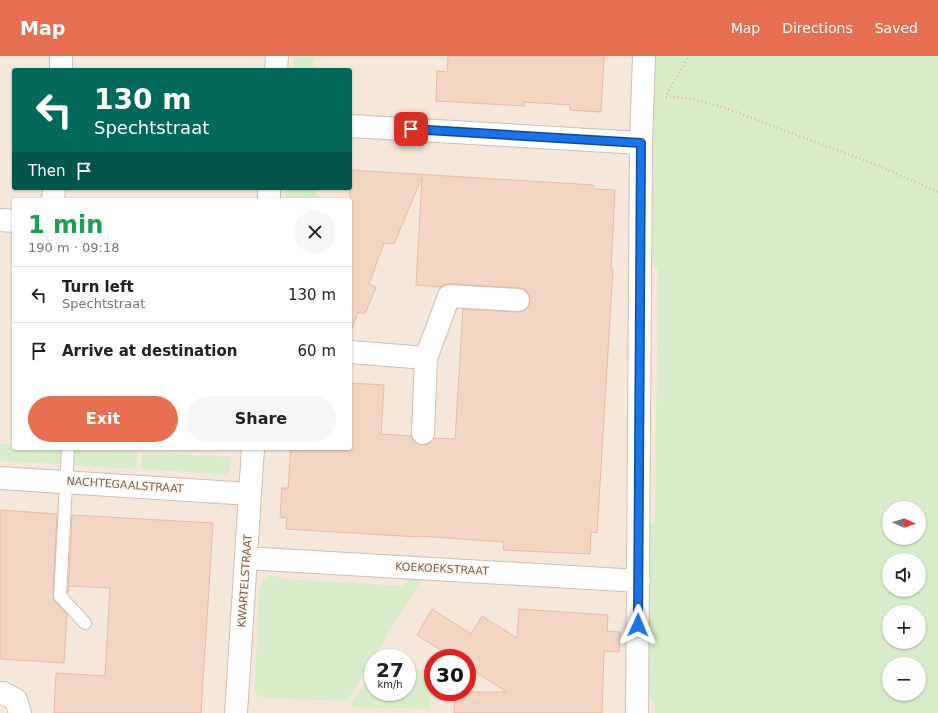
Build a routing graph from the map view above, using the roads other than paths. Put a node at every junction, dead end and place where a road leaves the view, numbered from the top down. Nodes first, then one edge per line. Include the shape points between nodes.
1 (61, 56) edge
2 (277, 56) edge
3 (644, 56) edge
4 (60, 68) edge
5 (276, 68) edge
6 (352, 126) edge
7 (641, 143) junction
8 (0, 220) edge
9 (12, 221) edge
10 (518, 300) dead end
11 (352, 352) edge
12 (426, 358) junction
13 (423, 433) dead end
14 (68, 450) edge
15 (253, 450) edge
16 (0, 478) edge
17 (66, 481) junction
18 (250, 494) junction
19 (246, 558) junction
20 (639, 581) junction
21 (85, 623) dead end
22 (0, 693) edge
23 (20, 713) edge
24 (236, 713) edge
25 (637, 713) edge

1 - 4 street
2 - 5 street
3 - 7 street
6 - 7 street
7 - 20 street
8 - 9 street
10 - 12 street via 449,296
11 - 12 street
12 - 13 street
14 - 17 lane
15 - 18 street, KWARTELSTRAAT
16 - 17 street, NACHTEGAALSTRAAT
17 - 18 street, NACHTEGAALSTRAAT
17 - 21 lane via 60,596
18 - 19 street, KWARTELSTRAAT
19 - 20 street, KOEKOEKSTRAAT
19 - 24 street, KWARTELSTRAAT
20 - 25 street
22 - 23 street via 16,700

